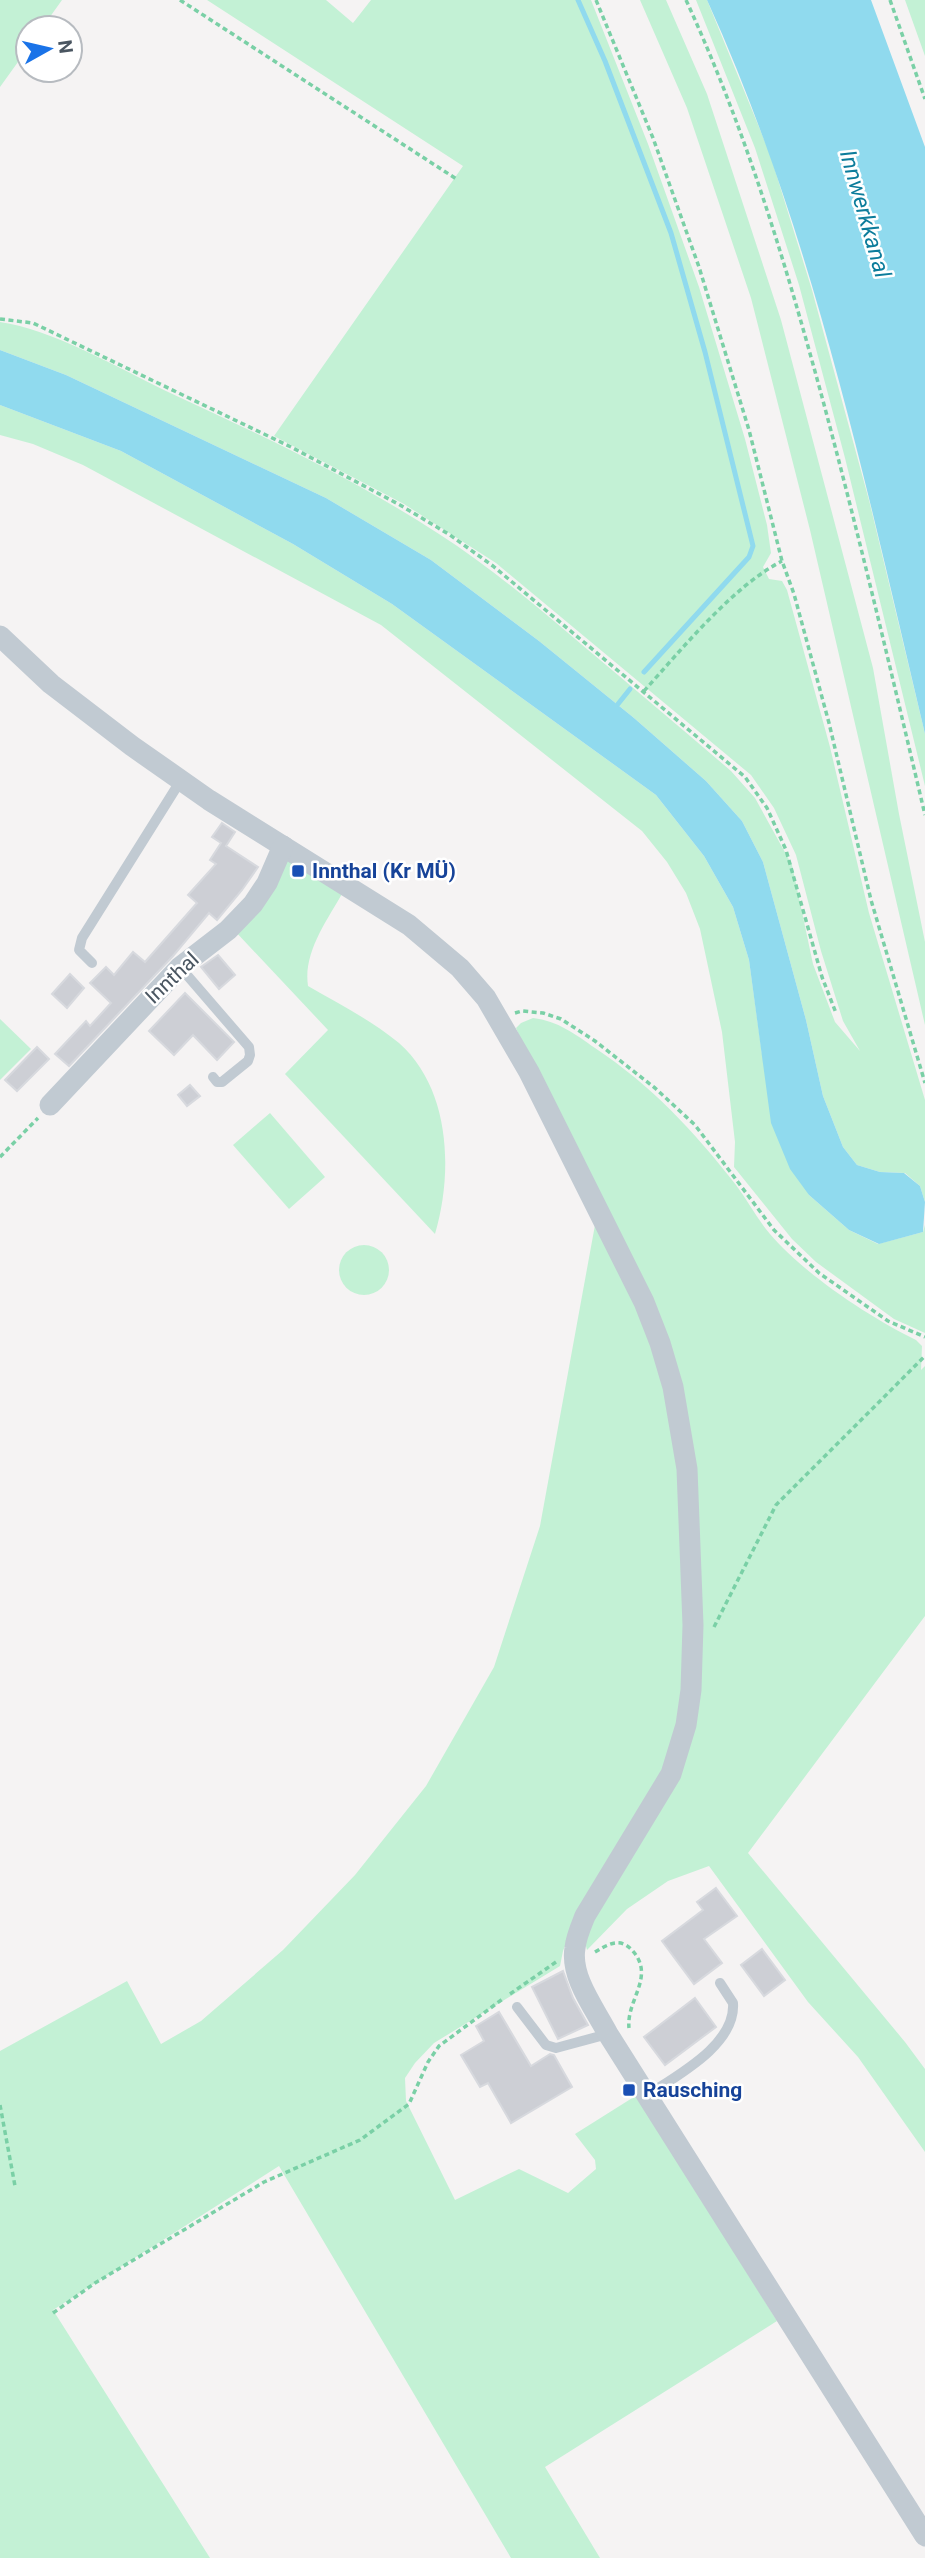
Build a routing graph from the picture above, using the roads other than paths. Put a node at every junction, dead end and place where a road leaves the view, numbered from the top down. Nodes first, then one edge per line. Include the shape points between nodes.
1 (0, 636) edge
2 (181, 780) junction
3 (283, 846) junction
4 (92, 963) dead end
5 (180, 967) junction
6 (214, 1077) dead end
7 (50, 1105) road end
8 (720, 1983) dead end
9 (516, 2007) dead end
10 (618, 2032) junction
11 (646, 2096) junction
12 (925, 2536) edge

1 - 2 street via 51,684
2 - 3 street
2 - 4 lane via 82,937 79,950
3 - 5 street, Innthal via 253,904
3 - 10 street via 430,941 472,982 529,1072 652,1321 673,1387 687,1469 693,1625 686,1725 671,1774 585,1916 574,1959 582,1984
5 - 6 lane via 248,1047 248,1061 222,1082
5 - 7 street, Innthal
8 - 11 lane via 733,2003 730,2024 708,2053
9 - 10 lane via 546,2045 556,2048
10 - 11 street
11 - 12 street

